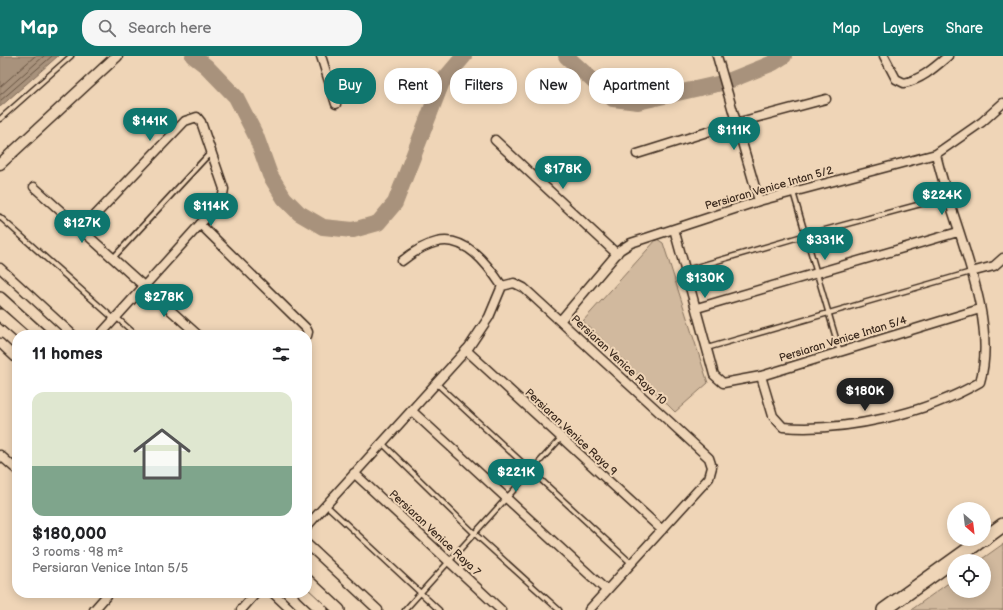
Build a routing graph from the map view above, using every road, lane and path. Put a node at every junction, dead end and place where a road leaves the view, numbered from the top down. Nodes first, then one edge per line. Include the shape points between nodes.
1 (71, 56) edge
2 (117, 56) edge
3 (321, 56) edge
4 (717, 56) edge
5 (884, 56) edge
6 (948, 56) edge
7 (325, 68) edge
8 (826, 99) dead end
9 (1003, 103) edge
10 (0, 119) edge
11 (736, 123) junction
12 (495, 140) dead end
13 (211, 152) junction
14 (637, 154) dead end
15 (936, 154) junction
16 (0, 164) edge
17 (34, 187) dead end
18 (793, 192) junction
19 (947, 197) junction
20 (760, 201) junction
21 (0, 217) edge
22 (200, 224) junction
23 (674, 229) junction
24 (81, 230) junction
25 (958, 232) junction
26 (806, 235) junction
27 (617, 254) junction
28 (113, 258) junction
29 (1003, 258) edge
30 (402, 261) dead end
31 (0, 268) edge
32 (686, 270) junction
33 (971, 272) junction
34 (817, 273) junction
35 (502, 286) junction
36 (144, 287) junction
37 (0, 298) edge
38 (697, 308) junction
39 (980, 309) junction
40 (828, 312) junction
41 (0, 315) edge
42 (115, 318) junction
43 (560, 321) junction
44 (17, 330) edge
45 (35, 330) edge
46 (68, 330) edge
47 (104, 330) edge
48 (130, 330) edge
49 (192, 330) edge
50 (307, 330) edge
51 (0, 344) edge
52 (707, 348) junction
53 (466, 350) junction
54 (840, 352) junction
55 (12, 355) edge
56 (761, 376) junction
57 (436, 383) junction
58 (412, 410) junction
59 (561, 438) junction
60 (381, 443) junction
61 (0, 455) edge
62 (12, 466) edge
63 (533, 470) junction
64 (354, 473) junction
65 (507, 498) junction
66 (325, 505) junction
67 (312, 520) edge
68 (1003, 525) edge
69 (662, 530) junction
70 (475, 534) junction
71 (991, 534) edge
72 (974, 546) edge
73 (312, 549) edge
74 (449, 561) junction
75 (632, 563) junction
76 (312, 585) edge
77 (606, 590) junction
78 (420, 593) junction
79 (105, 598) edge
80 (252, 598) edge
81 (278, 598) edge
82 (309, 598) edge
83 (94, 610) edge
84 (241, 610) edge
85 (291, 610) edge
86 (322, 610) edge
87 (339, 610) edge
88 (378, 610) edge
89 (405, 610) edge
90 (438, 610) edge
91 (501, 610) edge
92 (559, 610) edge
93 (589, 610) edge
94 (884, 610) edge

1 - 10 lane
2 - 16 street
3 - 7 street
4 - 11 street
5 - 6 street via 896,79 904,83 914,81 932,70
8 - 11 street
9 - 15 street, Persiaran Venice Intan 5/2 via 982,122
11 - 14 street
11 - 20 street
12 - 27 street
13 - 22 street via 224,194 222,200
13 - 24 street via 197,117 185,121
13 - 28 lane
15 - 18 street, Persiaran Venice Intan 5/2
15 - 19 street
17 - 24 street
18 - 20 street, Persiaran Venice Intan 5/2
18 - 26 lane
19 - 25 street
19 - 26 lane
20 - 23 street, Persiaran Venice Intan 5/2
21 - 42 lane
22 - 36 street
22 - 50 street
23 - 27 street, Persiaran Venice Intan 5/2 via 631,242
23 - 32 street
24 - 28 street
25 - 33 street
25 - 34 street
26 - 32 lane
26 - 34 lane
27 - 43 street, Persiaran Venice Intan 5/2
28 - 36 street
29 - 33 street via 994,266
30 - 35 street via 424,247 438,242 454,242 479,257
31 - 46 street
32 - 38 street
33 - 39 street
33 - 40 lane
34 - 38 street
34 - 40 lane
35 - 43 street, Persiaran Venice Raya 10 via 514,283 524,288
35 - 53 street via 489,318
36 - 42 street
36 - 49 street
37 - 45 main road
38 - 52 street
39 - 54 street, Persiaran Venice Intan 5/4
39 - 56 street via 984,366 980,382 926,405 876,421 805,429 783,427 773,416
40 - 52 lane
40 - 54 lane
41 - 44 main road
42 - 47 street
42 - 48 lane
43 - 69 street, Persiaran Venice Raya 10 via 710,458 712,467 709,478
51 - 55 street
52 - 56 street, Persiaran Venice Intan 5/4 via 714,375 723,383
53 - 57 street
53 - 59 street, Persiaran Venice Raya 9
54 - 56 street, Persiaran Venice Intan 5/4
57 - 58 street
57 - 63 lane
58 - 60 street
58 - 65 street
59 - 63 lane
59 - 69 street, Persiaran Venice Raya 9
60 - 64 street
60 - 70 lane
61 - 62 street
63 - 65 lane
63 - 75 lane
64 - 66 street
64 - 74 street, Persiaran Venice Raya 7
65 - 70 lane
65 - 77 street
66 - 67 street
66 - 78 lane
68 - 71 highway
69 - 75 street
70 - 74 lane
70 - 92 lane
72 - 94 highway
73 - 88 street
74 - 78 lane
74 - 91 street, Persiaran Venice Raya 7
75 - 77 street
76 - 87 main road
77 - 93 street
78 - 89 lane
78 - 90 lane
79 - 83 street
80 - 84 street
81 - 85 street
82 - 86 main road

